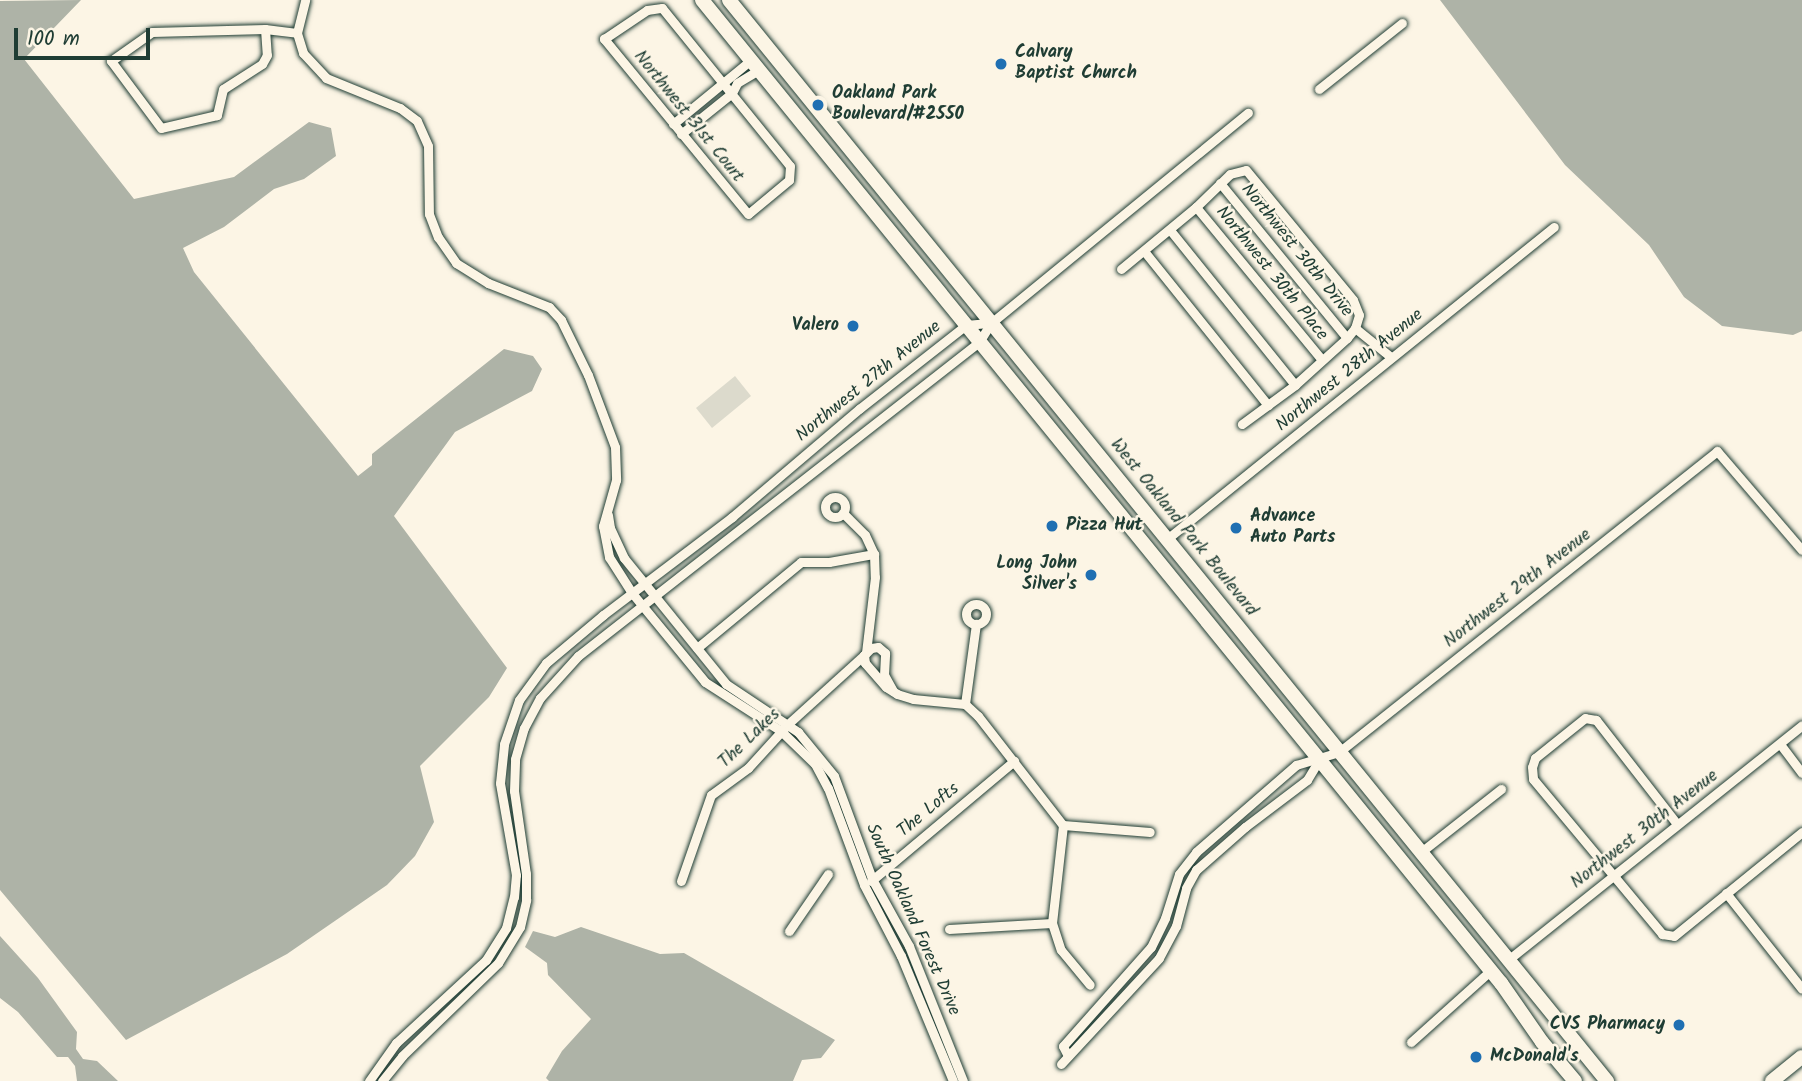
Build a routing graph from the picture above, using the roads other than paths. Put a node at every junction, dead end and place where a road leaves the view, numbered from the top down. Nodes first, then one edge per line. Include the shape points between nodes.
1 (305, 0) edge
2 (702, 0) edge
3 (729, 0) edge
4 (1402, 23) dead end
5 (265, 29) junction
6 (297, 33) junction
7 (738, 44) junction
8 (769, 48) junction
9 (755, 65) junction
10 (784, 68) junction
11 (723, 83) junction
12 (1319, 89) dead end
13 (732, 93) junction
14 (1248, 113) dead end
15 (673, 124) junction
16 (681, 134) junction
17 (1220, 183) junction
18 (1196, 207) junction
19 (1554, 227) dead end
20 (1170, 230) junction
21 (1144, 251) junction
22 (1121, 269) dead end
23 (991, 323) junction
24 (966, 325) junction
25 (1355, 328) junction
26 (1347, 338) junction
27 (979, 342) junction
28 (1391, 357) junction
29 (1322, 360) junction
30 (1296, 385) junction
31 (1268, 405) junction
32 (1242, 424) dead end
33 (608, 510) junction
34 (843, 513) dead end
35 (1138, 536) junction
36 (1167, 540) junction
37 (1802, 550) edge
38 (874, 554) junction
39 (1155, 556) junction
40 (1189, 568) junction
41 (647, 584) junction
42 (632, 593) junction
43 (656, 596) junction
44 (643, 606) junction
45 (975, 624) dead end
46 (869, 633) junction
47 (875, 647) junction
48 (697, 648) junction
49 (865, 654) junction
50 (883, 665) junction
51 (869, 667) junction
52 (846, 672) junction
53 (893, 691) junction
54 (965, 704) junction
55 (1802, 725) edge
56 (784, 728) junction
57 (1780, 744) junction
58 (1339, 752) junction
59 (1319, 760) junction
60 (1014, 761) junction
61 (1802, 773) edge
62 (1501, 789) dead end
63 (1677, 824) junction
64 (1063, 825) junction
65 (1150, 832) dead end
66 (1802, 832) edge
67 (1421, 852) junction
68 (1184, 866) junction
69 (1194, 873) junction
70 (828, 874) dead end
71 (1613, 876) junction
72 (681, 881) dead end
73 (868, 882) junction
74 (1726, 893) junction
75 (1172, 894) junction
76 (1184, 898) junction
77 (1052, 923) junction
78 (950, 929) dead end
79 (789, 931) dead end
80 (1478, 955) junction
81 (1508, 960) junction
82 (1490, 971) junction
83 (1527, 983) junction
84 (1800, 984) edge
85 (1090, 985) dead end
86 (925, 986) junction
87 (915, 990) junction
88 (1411, 1042) dead end
89 (1068, 1056) junction
90 (1802, 1056) edge
91 (1061, 1064) dead end
92 (369, 1081) edge
93 (382, 1081) edge
94 (953, 1081) edge
95 (963, 1081) edge
96 (1575, 1081) edge
97 (1607, 1081) edge
98 (1772, 1081) edge

1 - 6 street
2 - 7 main road
3 - 8 main road, West Oakland Park Boulevard
4 - 12 street
5 - 5 street via 268,55 223,89 217,115 161,128 111,61 152,32
5 - 6 street
6 - 33 street, South Oakland Forest Drive via 303,53 326,78 400,108 417,121 428,146 429,214 456,263 470,274 549,307 561,320 615,447 617,477
7 - 8 main road via 752,51
7 - 9 main road
8 - 10 main road, West Oakland Park Boulevard
9 - 10 main road via 770,59
9 - 11 street
9 - 13 street
9 - 24 main road
10 - 23 main road, West Oakland Park Boulevard
11 - 13 street
11 - 15 street
11 - 15 street, Northwest 31st Court via 662,8 647,10 604,39
13 - 16 street
13 - 16 street, Northwest 31st Court via 790,166 789,180 748,214
14 - 23 street
15 - 16 street, Northwest 31st Court
17 - 18 street
17 - 25 street via 1230,174 1246,170 1353,300 1359,316
17 - 26 street, Northwest 30th Drive
18 - 20 street
18 - 29 street, Northwest 30th Place
19 - 28 street, Northwest 28th Avenue
20 - 21 street
20 - 30 street
21 - 22 street
21 - 31 street
23 - 24 street, Northwest 27th Avenue
23 - 27 street
23 - 36 main road, West Oakland Park Boulevard
24 - 27 main road
24 - 41 street, Northwest 27th Avenue
25 - 26 street
25 - 28 street
26 - 29 street
27 - 35 main road
27 - 43 street
28 - 36 street, Northwest 28th Avenue
29 - 30 street
30 - 31 street
31 - 32 street
33 - 41 street, South Oakland Forest Drive via 617,547
33 - 42 street, South Oakland Forest Drive via 604,540
34 - 38 street via 865,535
35 - 36 main road via 1152,542
35 - 39 main road
36 - 40 main road, West Oakland Park Boulevard
37 - 58 street, Northwest 29th Avenue via 1717,451
38 - 46 street
38 - 48 street via 801,562
39 - 40 main road
39 - 59 main road
40 - 58 main road, West Oakland Park Boulevard
41 - 42 street, Northwest 27th Avenue
41 - 43 street, South Oakland Forest Drive
42 - 44 street, South Oakland Forest Drive
42 - 92 street, Northwest 27th Avenue via 546,663 519,700 507,730 500,770 516,875 510,917 486,960 396,1043
43 - 44 street
43 - 48 street, South Oakland Forest Drive
44 - 56 street, South Oakland Forest Drive via 705,682
44 - 93 street via 564,669 540,698 524,728 515,759 514,791 526,900 515,937 498,963 401,1056
45 - 54 street
46 - 47 street
46 - 49 street
47 - 49 street
47 - 50 street via 885,653
48 - 56 street, South Oakland Forest Drive via 726,684
49 - 51 street
49 - 52 street, The Lakes
50 - 51 street
50 - 53 street
51 - 52 street, The Lakes
51 - 53 street
52 - 56 street, The Lakes
53 - 54 street via 913,699
54 - 60 street
55 - 57 street, Northwest 30th Avenue
56 - 72 street, The Lakes via 748,768 711,795
56 - 73 street, South Oakland Forest Drive via 810,743 834,776
57 - 61 street
57 - 63 street, Northwest 30th Avenue
58 - 59 street, Northwest 29th Avenue
58 - 67 main road, West Oakland Park Boulevard
59 - 68 street, Northwest 29th Avenue via 1296,765
59 - 69 street via 1307,780
59 - 80 main road
60 - 64 street
60 - 73 street, The Lofts
62 - 67 street
63 - 71 street, Northwest 30th Avenue
63 - 71 street via 1596,720 1584,718 1535,758 1533,779
64 - 65 street
64 - 77 street
66 - 74 street
67 - 81 main road, West Oakland Park Boulevard
68 - 69 street
68 - 75 street
69 - 76 street
70 - 79 street
71 - 74 street via 1662,934 1674,936
71 - 81 street, Northwest 30th Avenue
73 - 86 street, South Oakland Forest Drive via 909,946
73 - 87 street, South Oakland Forest Drive
74 - 84 street
75 - 76 street
75 - 89 street via 1151,947 1063,1046
76 - 89 street via 1159,958
77 - 78 street
77 - 85 street via 1061,950
80 - 81 main road
80 - 82 main road
81 - 83 main road, West Oakland Park Boulevard
82 - 83 main road
82 - 88 street
82 - 96 main road
83 - 97 main road, West Oakland Park Boulevard
86 - 87 street
86 - 95 street, South Oakland Forest Drive
87 - 94 street, South Oakland Forest Drive
89 - 91 street
90 - 98 main road

